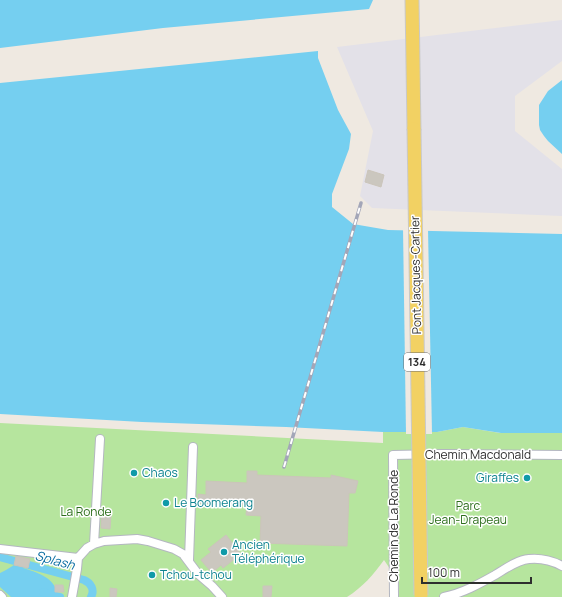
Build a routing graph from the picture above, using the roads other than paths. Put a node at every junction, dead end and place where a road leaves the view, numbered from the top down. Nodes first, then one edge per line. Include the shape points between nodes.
1 (412, 0) edge
2 (100, 440) dead end
3 (193, 447) dead end
4 (393, 455) joint
5 (562, 455) edge
6 (94, 544) junction
7 (0, 549) edge
8 (78, 558) junction
9 (189, 560) junction
10 (562, 566) edge
11 (72, 597) edge
12 (222, 597) edge
13 (394, 597) edge
14 (421, 597) edge
15 (444, 597) edge

1 - 14 main road, Pont Jacques-Cartier / 134, bridge
2 - 6 street
3 - 9 street
4 - 5 street, Chemin Macdonald
4 - 13 street, Chemin de La Ronde
6 - 8 street
6 - 9 street via 137,539 174,549
7 - 8 street
8 - 11 street
9 - 12 street via 198,574
10 - 15 street via 554,562 528,559 475,586

